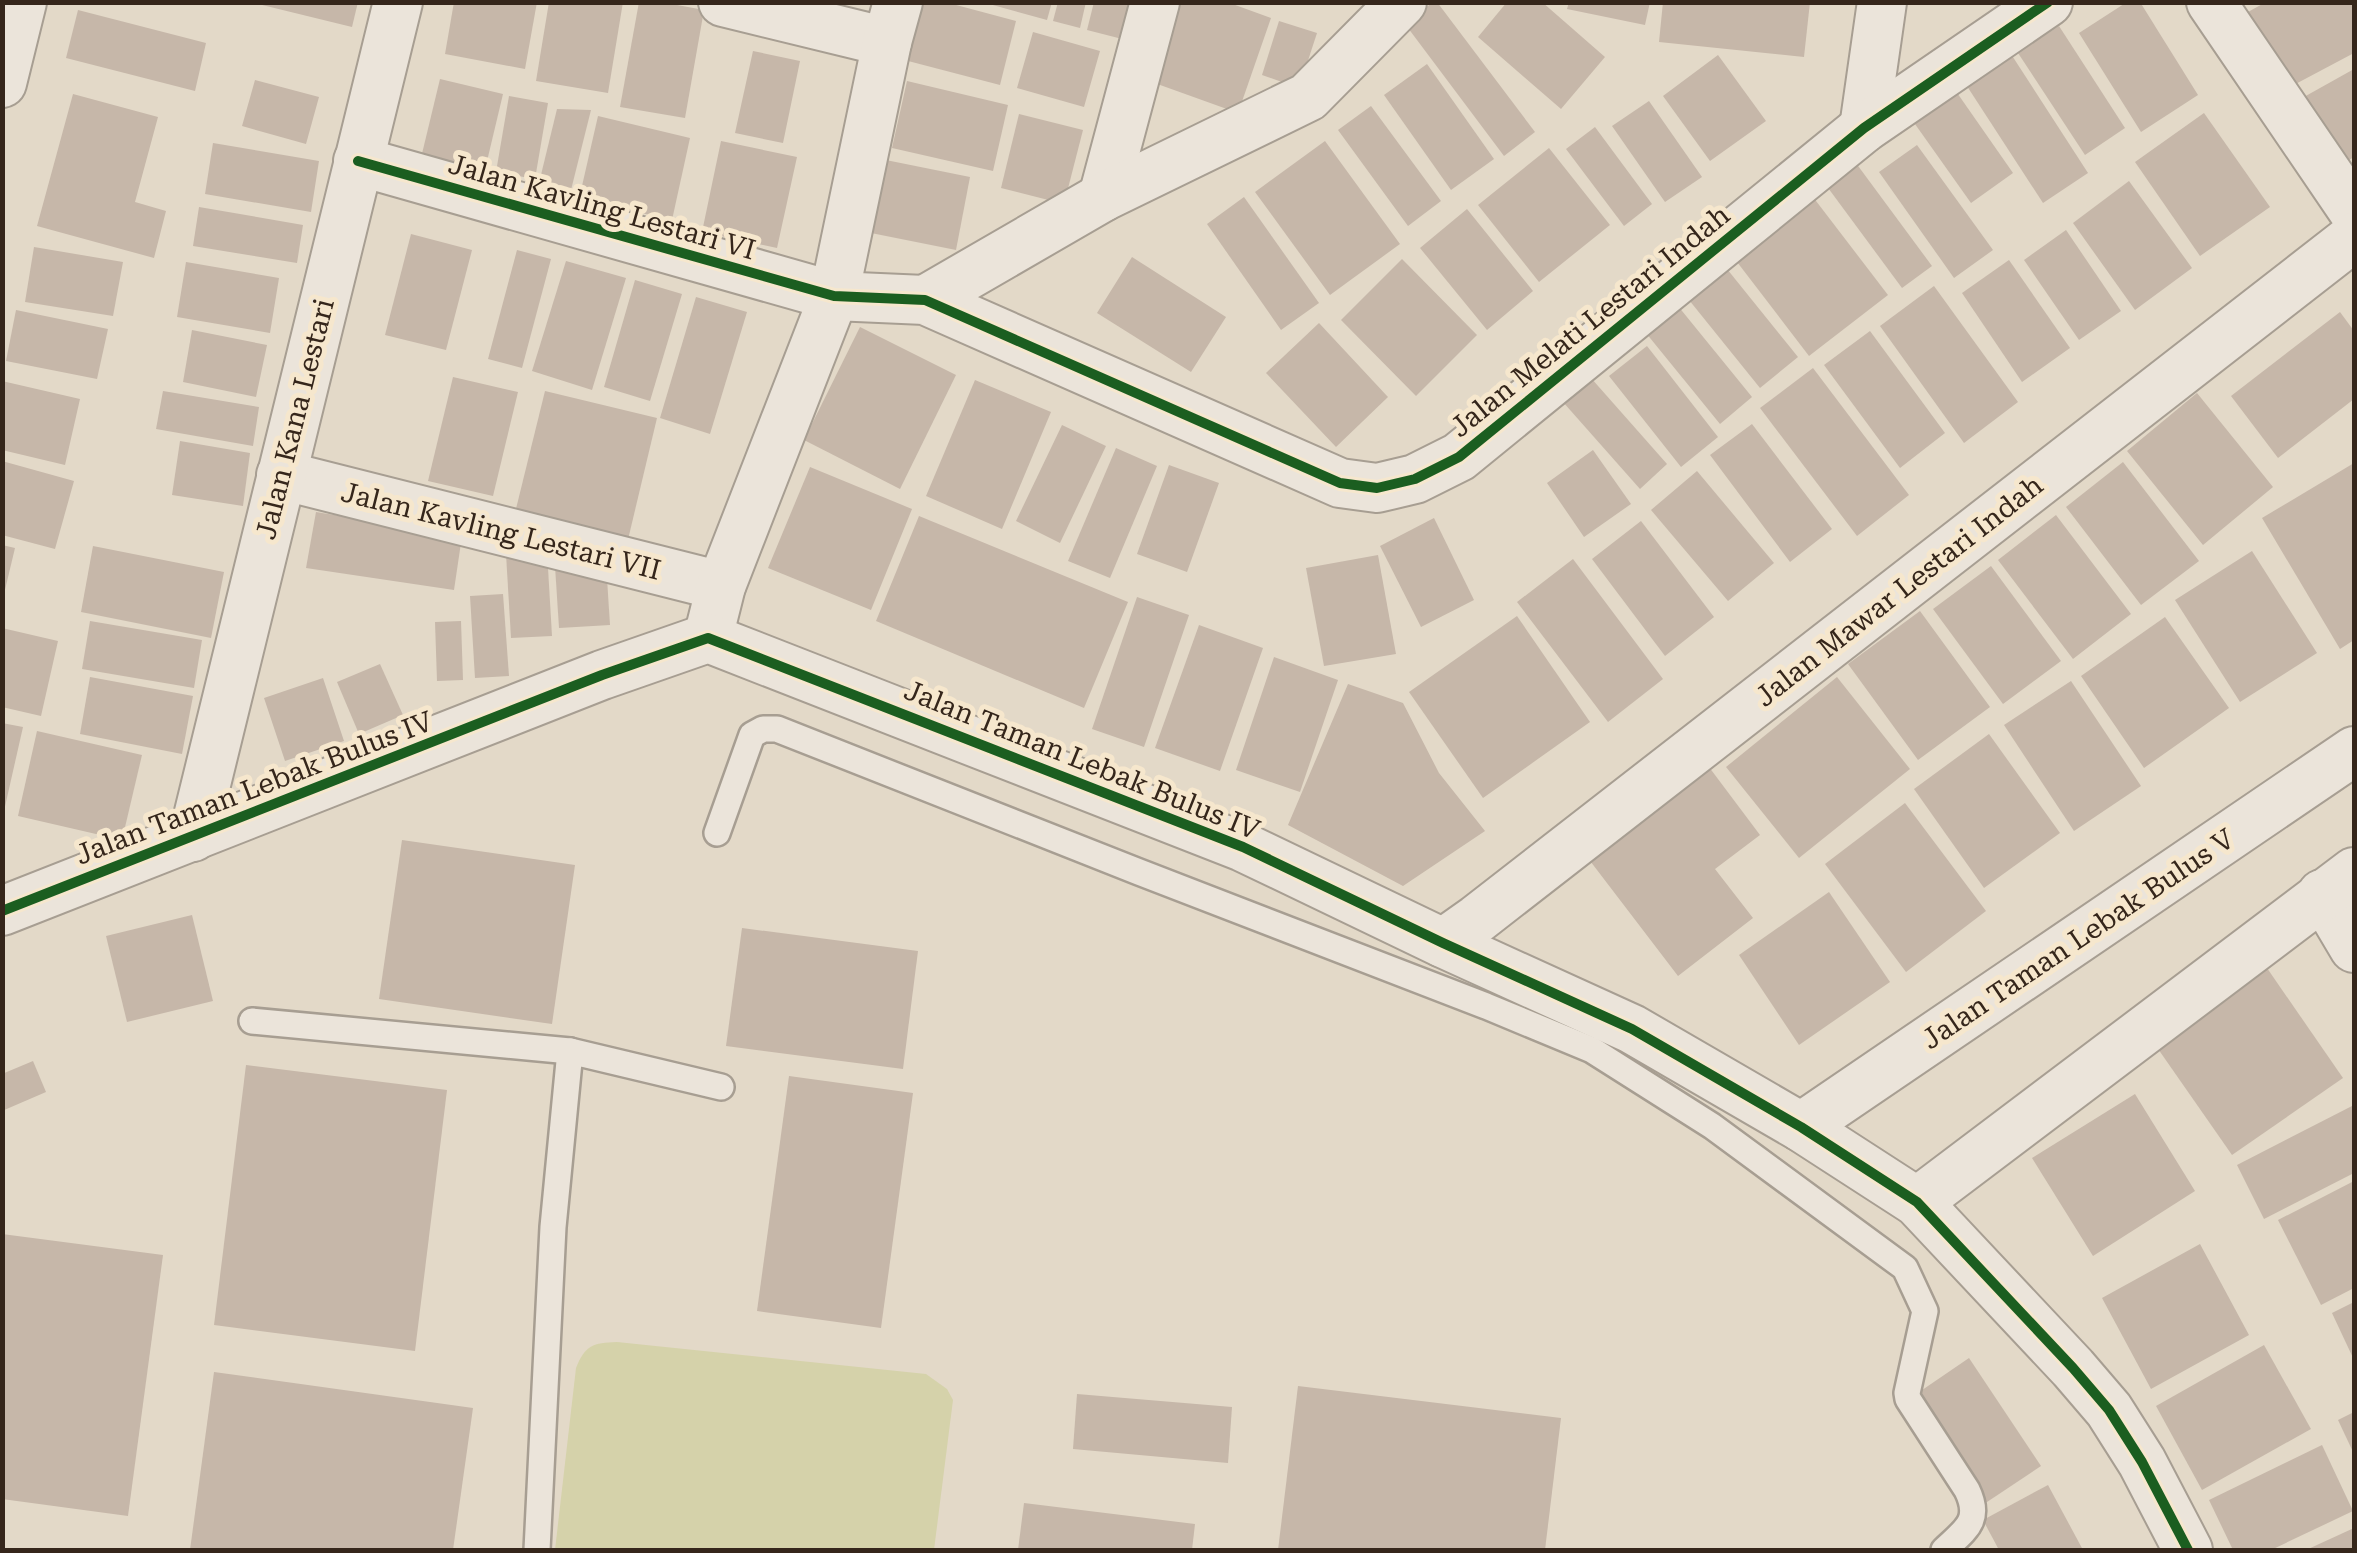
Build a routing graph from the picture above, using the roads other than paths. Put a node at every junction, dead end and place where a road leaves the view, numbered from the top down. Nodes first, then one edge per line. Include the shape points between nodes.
1 (22, 2) edge
2 (398, 2) edge
3 (723, 2) edge
4 (1155, 2) edge
5 (1402, 2) edge
6 (1882, 2) edge
7 (2048, 2) edge
8 (2211, 2) edge
9 (892, 22) edge
10 (2, 83) edge
11 (1864, 128) junction
12 (358, 161) junction
13 (1103, 198) junction
14 (2354, 212) edge
15 (2354, 237) edge
16 (834, 296) junction
17 (925, 300) junction
18 (281, 475) junction
19 (721, 586) junction
20 (708, 638) junction
21 (2354, 751) edge
22 (717, 833) dead end
23 (192, 836) junction
24 (2338, 883) edge
25 (2, 911) edge
26 (1443, 943) junction
27 (2354, 948) edge
28 (252, 1022) dead end
29 (570, 1051) junction
30 (721, 1087) dead end
31 (1801, 1126) junction
32 (1918, 1202) junction
33 (536, 1550) edge
34 (1944, 1550) edge
35 (2188, 1550) edge

1 - 10 street
2 - 12 street, Jalan Kana Lestari
3 - 9 street
4 - 13 street
5 - 13 street via 1308,97
6 - 11 street
7 - 11 street, Jalan Melati Lestari Indah
8 - 14 street
9 - 16 street
11 - 17 street, Jalan Melati Lestari Indah via 1460,456 1415,479 1377,488 1340,483
12 - 16 street, Jalan Kavling Lestari VI
12 - 18 street, Jalan Kana Lestari
13 - 17 street
15 - 26 street, Jalan Mawar Lestari Indah
16 - 17 street, Jalan Melati Lestari Indah
16 - 19 street
18 - 19 street, Jalan Kavling Lestari VII
18 - 23 street, Jalan Kana Lestari
19 - 20 street
20 - 23 street, Jalan Taman Lebak Bulus IV
20 - 26 street, Jalan Taman Lebak Bulus IV via 1243,846
21 - 31 street, Jalan Taman Lebak Bulus V
22 - 34 lane via 752,735 777,728 1592,1050 1712,1126 1905,1268 1925,1311 1908,1399 1973,1503 1968,1526
23 - 25 street, Jalan Taman Lebak Bulus IV
24 - 27 street
24 - 32 street
26 - 31 street, Jalan Taman Lebak Bulus IV via 1632,1029
28 - 29 lane
29 - 30 lane
29 - 33 lane
31 - 32 street, Jalan Taman Lebak Bulus IV
32 - 35 street, Jalan Taman Lebak Bulus IV via 2109,1410

